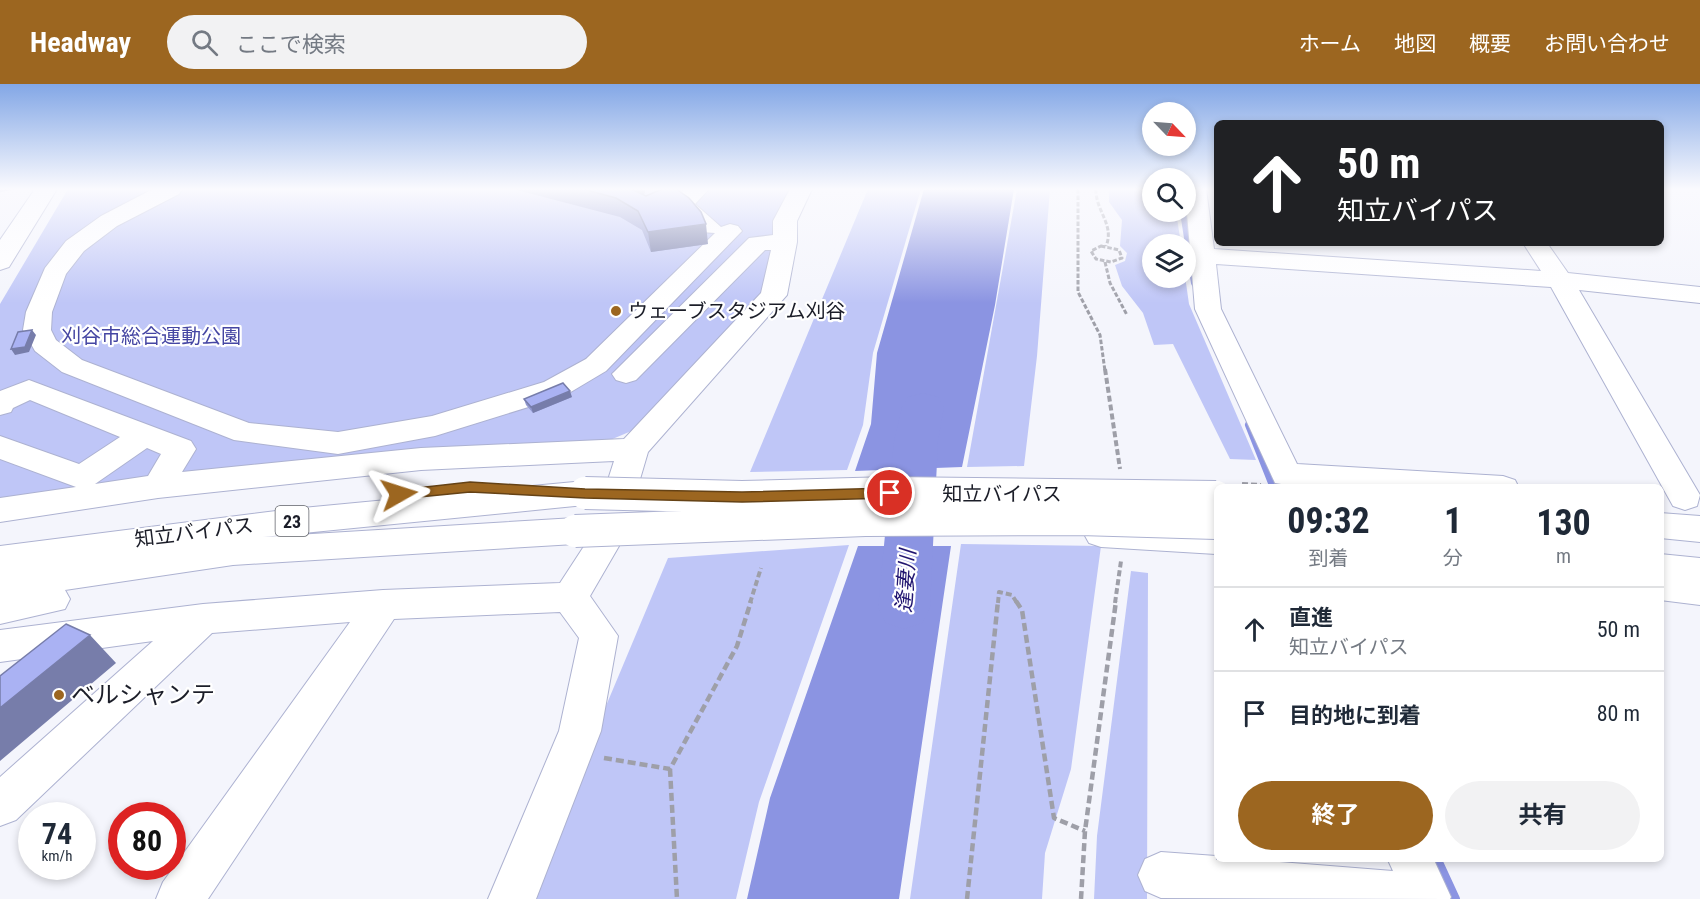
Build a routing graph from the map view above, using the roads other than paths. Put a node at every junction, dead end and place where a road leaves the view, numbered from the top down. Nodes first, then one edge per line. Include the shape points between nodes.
1 (20, 227) edge
2 (102, 227) edge
3 (712, 227) edge
4 (785, 227) edge
5 (1200, 227) edge
6 (784, 242) junction
7 (1538, 246) edge
8 (1203, 256) junction
9 (0, 262) edge
10 (1560, 280) junction
11 (1700, 295) edge
12 (627, 375) dead end
13 (0, 405) edge
14 (144, 435) junction
15 (0, 447) edge
16 (633, 449) junction
17 (1436, 484) edge
18 (158, 486) junction
19 (622, 486) dead end
20 (585, 493) junction
21 (1214, 497) edge
22 (1682, 498) edge
23 (0, 510) edge
24 (1214, 524) edge
25 (1664, 525) edge
26 (1700, 529) edge
27 (842, 535) dead end
28 (588, 538) junction
29 (0, 540) edge
30 (1214, 541) edge
31 (1664, 550) edge
32 (233, 552) junction
33 (1700, 554) edge
34 (0, 559) edge
35 (1664, 568) edge
36 (1700, 572) edge
37 (0, 585) edge
38 (1664, 586) edge
39 (1700, 591) edge
40 (570, 597) junction
41 (383, 605) junction
42 (0, 609) edge
43 (202, 620) junction
44 (0, 646) edge
45 (0, 805) edge
46 (1161, 874) dead end
47 (1429, 885) edge
48 (180, 899) edge
49 (512, 899) edge

1 - 9 main road
2 - 3 main road via 75,246 54,273 39,312 38,330 45,345 72,366 245,433 338,442 435,426 554,389 596,365 742,234
4 - 6 main road
5 - 8 main road
6 - 12 main road via 758,243
6 - 16 main road via 774,295
7 - 10 main road
8 - 10 main road
8 - 17 main road via 1208,309 1286,475
10 - 11 main road
10 - 22 main road
13 - 14 main road via 29,389
14 - 15 main road via 82,477
14 - 18 main road via 180,449
16 - 18 main road via 421,459
16 - 19 main road
18 - 23 main road
20 - 21 main road, 知立バイパス / 23, bridge via 742,497 890,493
20 - 29 main road, 23 via 470,487
20 - 34 main road, 知立バイパス / 23 via 439,504 175,534
24 - 28 main road, 知立バイパス / 23, bridge via 1080,519 865,520
25 - 26 main road
27 - 30 main road via 1045,531
28 - 32 main road, 知立バイパス / 23
28 - 40 main road
31 - 33 main road
32 - 37 main road, 知立バイパス / 23
32 - 42 main road via 113,588
35 - 36 main road
38 - 39 main road
40 - 41 main road
40 - 49 main road via 599,636 580,731
41 - 43 main road
41 - 48 main road
43 - 44 main road
43 - 45 main road
46 - 47 main road

